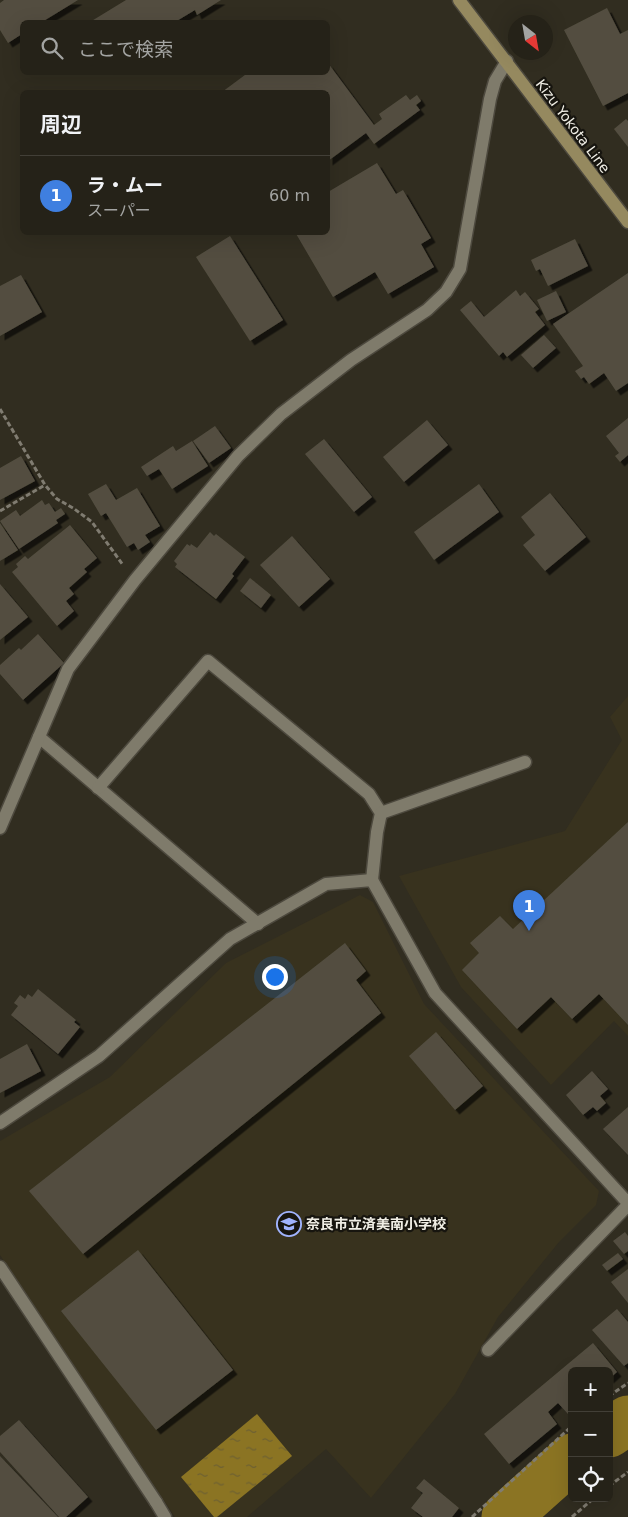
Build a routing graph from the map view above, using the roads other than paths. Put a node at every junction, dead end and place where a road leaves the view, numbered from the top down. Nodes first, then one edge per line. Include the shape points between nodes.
1 (459, 0) edge
2 (506, 61) junction
3 (628, 222) edge
4 (39, 738) junction
5 (525, 762) dead end
6 (98, 788) junction
7 (380, 813) junction
8 (0, 828) edge
9 (372, 880) junction
10 (258, 924) junction
11 (0, 1123) edge
12 (628, 1204) edge
13 (0, 1268) edge
14 (488, 1350) dead end
15 (164, 1517) edge

1 - 2 main road, Kizu Yokota Line
2 - 3 main road, Kizu Yokota Line
2 - 4 street via 490,99 460,269 446,292 427,310 351,360 282,414 238,456 135,580 68,669
4 - 6 street
4 - 8 street
5 - 7 street
6 - 7 street via 208,661 369,794
6 - 10 street
7 - 9 street
9 - 10 street via 326,884
9 - 12 street via 435,993
10 - 11 street via 230,939 99,1056
12 - 14 street
13 - 15 street

